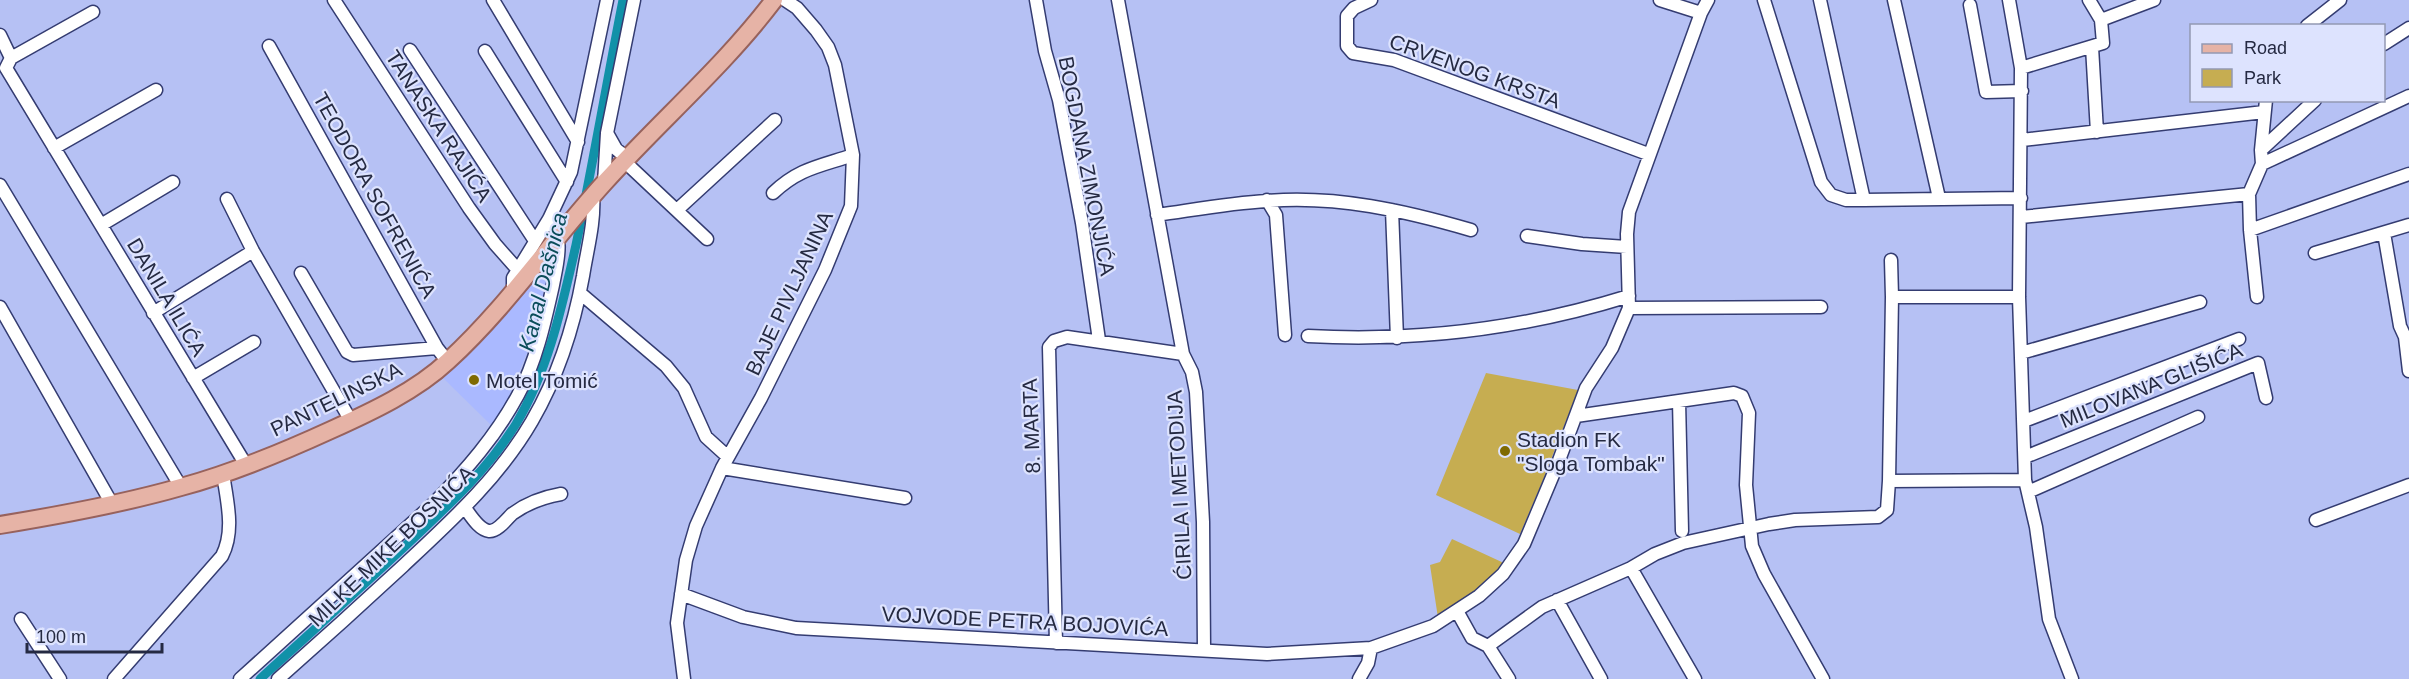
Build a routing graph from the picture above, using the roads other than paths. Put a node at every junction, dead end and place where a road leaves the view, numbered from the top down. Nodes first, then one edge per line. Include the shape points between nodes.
1 (334, 0) edge
2 (493, 0) edge
3 (607, 0) edge
4 (634, 0) edge
5 (774, 0) edge
6 (785, 0) edge
7 (1036, 0) edge
8 (1118, 0) edge
9 (1371, 0) edge
10 (1660, 0) edge
11 (1708, 0) edge
12 (1764, 0) edge
13 (1820, 0) edge
14 (1894, 0) edge
15 (2009, 0) edge
16 (2089, 0) edge
17 (2154, 0) edge
18 (2340, 0) edge
19 (1970, 5) dead end
20 (93, 12) dead end
21 (1701, 13) junction
22 (2101, 20) junction
23 (2310, 24) edge
24 (2409, 28) edge
25 (0, 35) edge
26 (2385, 43) edge
27 (269, 46) dead end
28 (2092, 47) junction
29 (410, 50) dead end
30 (485, 51) dead end
31 (11, 58) junction
32 (2021, 68) junction
33 (156, 90) dead end
34 (2022, 91) junction
35 (2409, 96) edge
36 (2313, 102) edge
37 (2265, 106) edge
38 (776, 120) dead end
39 (2097, 132) junction
40 (607, 133) junction
41 (2022, 141) junction
42 (579, 142) junction
43 (54, 148) junction
44 (2261, 150) junction
45 (1648, 154) junction
46 (852, 155) junction
47 (626, 160) junction
48 (2262, 164) junction
49 (2409, 174) edge
50 (173, 182) dead end
51 (567, 182) junction
52 (0, 185) edge
53 (598, 190) junction
54 (774, 193) dead end
55 (2249, 194) junction
56 (1939, 198) junction
57 (2021, 198) junction
58 (227, 199) dead end
59 (1268, 200) junction
60 (1864, 200) junction
61 (677, 210) junction
62 (1392, 210) junction
63 (1157, 214) junction
64 (2021, 217) junction
65 (549, 219) junction
66 (101, 225) junction
67 (2409, 225) edge
68 (1471, 230) dead end
69 (2250, 230) junction
70 (2384, 232) junction
71 (559, 234) junction
72 (1527, 236) dead end
73 (707, 239) dead end
74 (536, 241) junction
75 (1627, 247) junction
76 (253, 251) junction
77 (2315, 253) dead end
78 (1890, 260) dead end
79 (518, 270) junction
80 (301, 273) dead end
81 (513, 292) junction
82 (580, 293) junction
83 (1892, 297) junction
84 (2019, 297) junction
85 (2257, 297) dead end
86 (1629, 302) junction
87 (2200, 303) dead end
88 (0, 307) edge
89 (1821, 308) dead end
90 (153, 313) junction
91 (1285, 335) dead end
92 (1308, 336) dead end
93 (1397, 338) junction
94 (2407, 338) edge
95 (2239, 339) dead end
96 (1099, 340) junction
97 (254, 342) dead end
98 (437, 348) junction
99 (2021, 353) junction
100 (1183, 354) junction
101 (448, 362) junction
102 (2409, 371) edge
103 (192, 378) junction
104 (2266, 398) dead end
105 (1679, 401) junction
106 (1576, 416) junction
107 (2198, 417) dead end
108 (351, 421) junction
109 (2024, 421) junction
110 (2025, 457) junction
111 (725, 462) junction
112 (246, 465) junction
113 (223, 474) junction
114 (1889, 481) junction
115 (2409, 485) edge
116 (2026, 486) junction
117 (181, 488) junction
118 (561, 494) dead end
119 (905, 498) dead end
120 (112, 504) junction
121 (465, 508) junction
122 (2316, 520) dead end
123 (0, 525) edge
124 (1749, 530) junction
125 (1682, 531) dead end
126 (1632, 568) junction
127 (681, 594) junction
128 (1557, 600) junction
129 (1457, 611) junction
130 (21, 618) dead end
131 (1056, 643) junction
132 (1488, 646) junction
133 (1371, 648) junction
134 (1204, 650) junction
135 (60, 679) edge
136 (114, 679) edge
137 (240, 679) edge
138 (279, 679) edge
139 (684, 679) edge
140 (1359, 679) edge
141 (1509, 679) edge
142 (1601, 679) edge
143 (1695, 679) edge
144 (1823, 679) edge
145 (2072, 679) edge

1 - 79 street, TANASKA RAJIĆA via 469,208
2 - 42 street
3 - 42 street
4 - 40 street, MILKE MIKE BOSNIĆA
5 - 47 main road, PANTELINSKA via 736,48
6 - 46 street, BAJE PIVLJANINA via 828,47 841,87
7 - 96 street, BOGDANA ZIMONJIĆA via 1082,223
8 - 63 street, ĆIRILA I METODIJA
9 - 45 street, CRVENOG KRSTA via 1347,16 1347,46 1353,53 1394,60
10 - 21 street
11 - 21 street, VOJVODE PETRA BOJOVIĆA
12 - 60 street via 1821,182 1830,195
13 - 60 street
14 - 56 street
15 - 32 street
16 - 22 street
17 - 22 street
18 - 23 street
19 - 34 street via 1986,92
20 - 31 street
21 - 45 street, VOJVODE PETRA BOJOVIĆA
22 - 28 street via 2103,44
24 - 26 street
25 - 31 street, DANILA ILIĆA
27 - 98 street, TEODORA SOFRENIĆA
28 - 32 street
28 - 39 street
29 - 74 street
30 - 51 street
31 - 43 street, DANILA ILIĆA via 6,68
32 - 34 street
33 - 43 street
34 - 41 street
35 - 48 street
36 - 44 street
37 - 39 street
37 - 44 street
38 - 61 street
39 - 41 street
40 - 47 street
40 - 53 street, MILKE MIKE BOSNIĆA
41 - 57 street
42 - 51 street
43 - 66 street, DANILA ILIĆA
44 - 48 street
45 - 75 street, VOJVODE PETRA BOJOVIĆA via 1629,212
46 - 54 street via 811,167 787,180
46 - 111 street, BAJE PIVLJANINA via 851,206 841,235
47 - 53 main road, PANTELINSKA
47 - 61 street
48 - 55 street
49 - 69 street
50 - 66 street
51 - 65 street
52 - 117 street
53 - 71 main road, PANTELINSKA
53 - 82 street, MILKE MIKE BOSNIĆA
55 - 64 street
55 - 69 street
56 - 57 street
56 - 60 street
57 - 64 street
58 - 76 street
59 - 62 street
59 - 63 street
59 - 91 street via 1276,215
61 - 73 street
62 - 68 street
62 - 93 street
63 - 100 street, ĆIRILA I METODIJA
64 - 84 street
65 - 71 street
65 - 74 street
66 - 90 street, DANILA ILIĆA
67 - 70 street
69 - 85 street
70 - 77 street
70 - 94 street via 2400,326
71 - 81 main road, PANTELINSKA
71 - 137 street via 557,265 535,354 519,393 485,446 434,503
72 - 75 street
74 - 79 street
75 - 86 street, VOJVODE PETRA BOJOVIĆA
76 - 90 street
76 - 108 street
78 - 83 street
79 - 81 street via 513,278
80 - 98 street, PANTELINSKA via 347,352 362,356
81 - 101 main road, PANTELINSKA
82 - 111 street via 666,366 684,388 706,437
82 - 121 street, MILKE MIKE BOSNIĆA via 551,383 532,421 508,459
83 - 84 street
83 - 114 street
84 - 99 street
86 - 89 street
86 - 93 street via 1514,325
86 - 106 street, VOJVODE PETRA BOJOVIĆA via 1612,348 1586,388
87 - 99 street
88 - 120 street
90 - 103 street, DANILA ILIĆA
92 - 93 street
94 - 102 street
95 - 109 street, MILOVANA GLIŠIĆA
96 - 100 street, 8. MARTA
96 - 131 street, 8. MARTA via 1067,337 1049,347
97 - 103 street
98 - 101 street, TEODORA SOFRENIĆA
99 - 109 street
100 - 134 street, ĆIRILA I METODIJA via 1196,392
101 - 108 main road, PANTELINSKA via 399,396
103 - 112 street, DANILA ILIĆA
104 - 110 street, MILOVANA GLIŠIĆA via 2258,363
105 - 106 street
105 - 124 street via 1734,393 1747,404
105 - 125 street
106 - 129 street, VOJVODE PETRA BOJOVIĆA via 1516,558 1487,589
107 - 116 street
108 - 112 main road, PANTELINSKA
109 - 110 street
110 - 116 street
111 - 119 street
111 - 127 street, BAJE PIVLJANINA via 696,526
112 - 113 main road, PANTELINSKA
113 - 117 main road, PANTELINSKA
113 - 136 street via 229,540 222,556
114 - 116 street
114 - 124 street via 1887,510 1878,517 1795,520
115 - 122 street
116 - 145 street via 2049,619
117 - 120 main road, PANTELINSKA
118 - 121 street via 542,498 514,513 493,531 478,525
120 - 123 main road, PANTELINSKA
121 - 138 street, MILKE MIKE BOSNIĆA
124 - 126 street via 1683,543
124 - 144 street via 1764,574
126 - 128 street
126 - 143 street
127 - 131 street, VOJVODE PETRA BOJOVIĆA via 743,617 796,628
127 - 139 street, BAJE PIVLJANINA via 677,623
128 - 132 street
128 - 142 street
129 - 132 street via 1472,638
129 - 133 street, VOJVODE PETRA BOJOVIĆA via 1432,626
130 - 135 street
131 - 134 street, VOJVODE PETRA BOJOVIĆA
132 - 141 street
133 - 134 street, VOJVODE PETRA BOJOVIĆA via 1267,654
133 - 140 street

